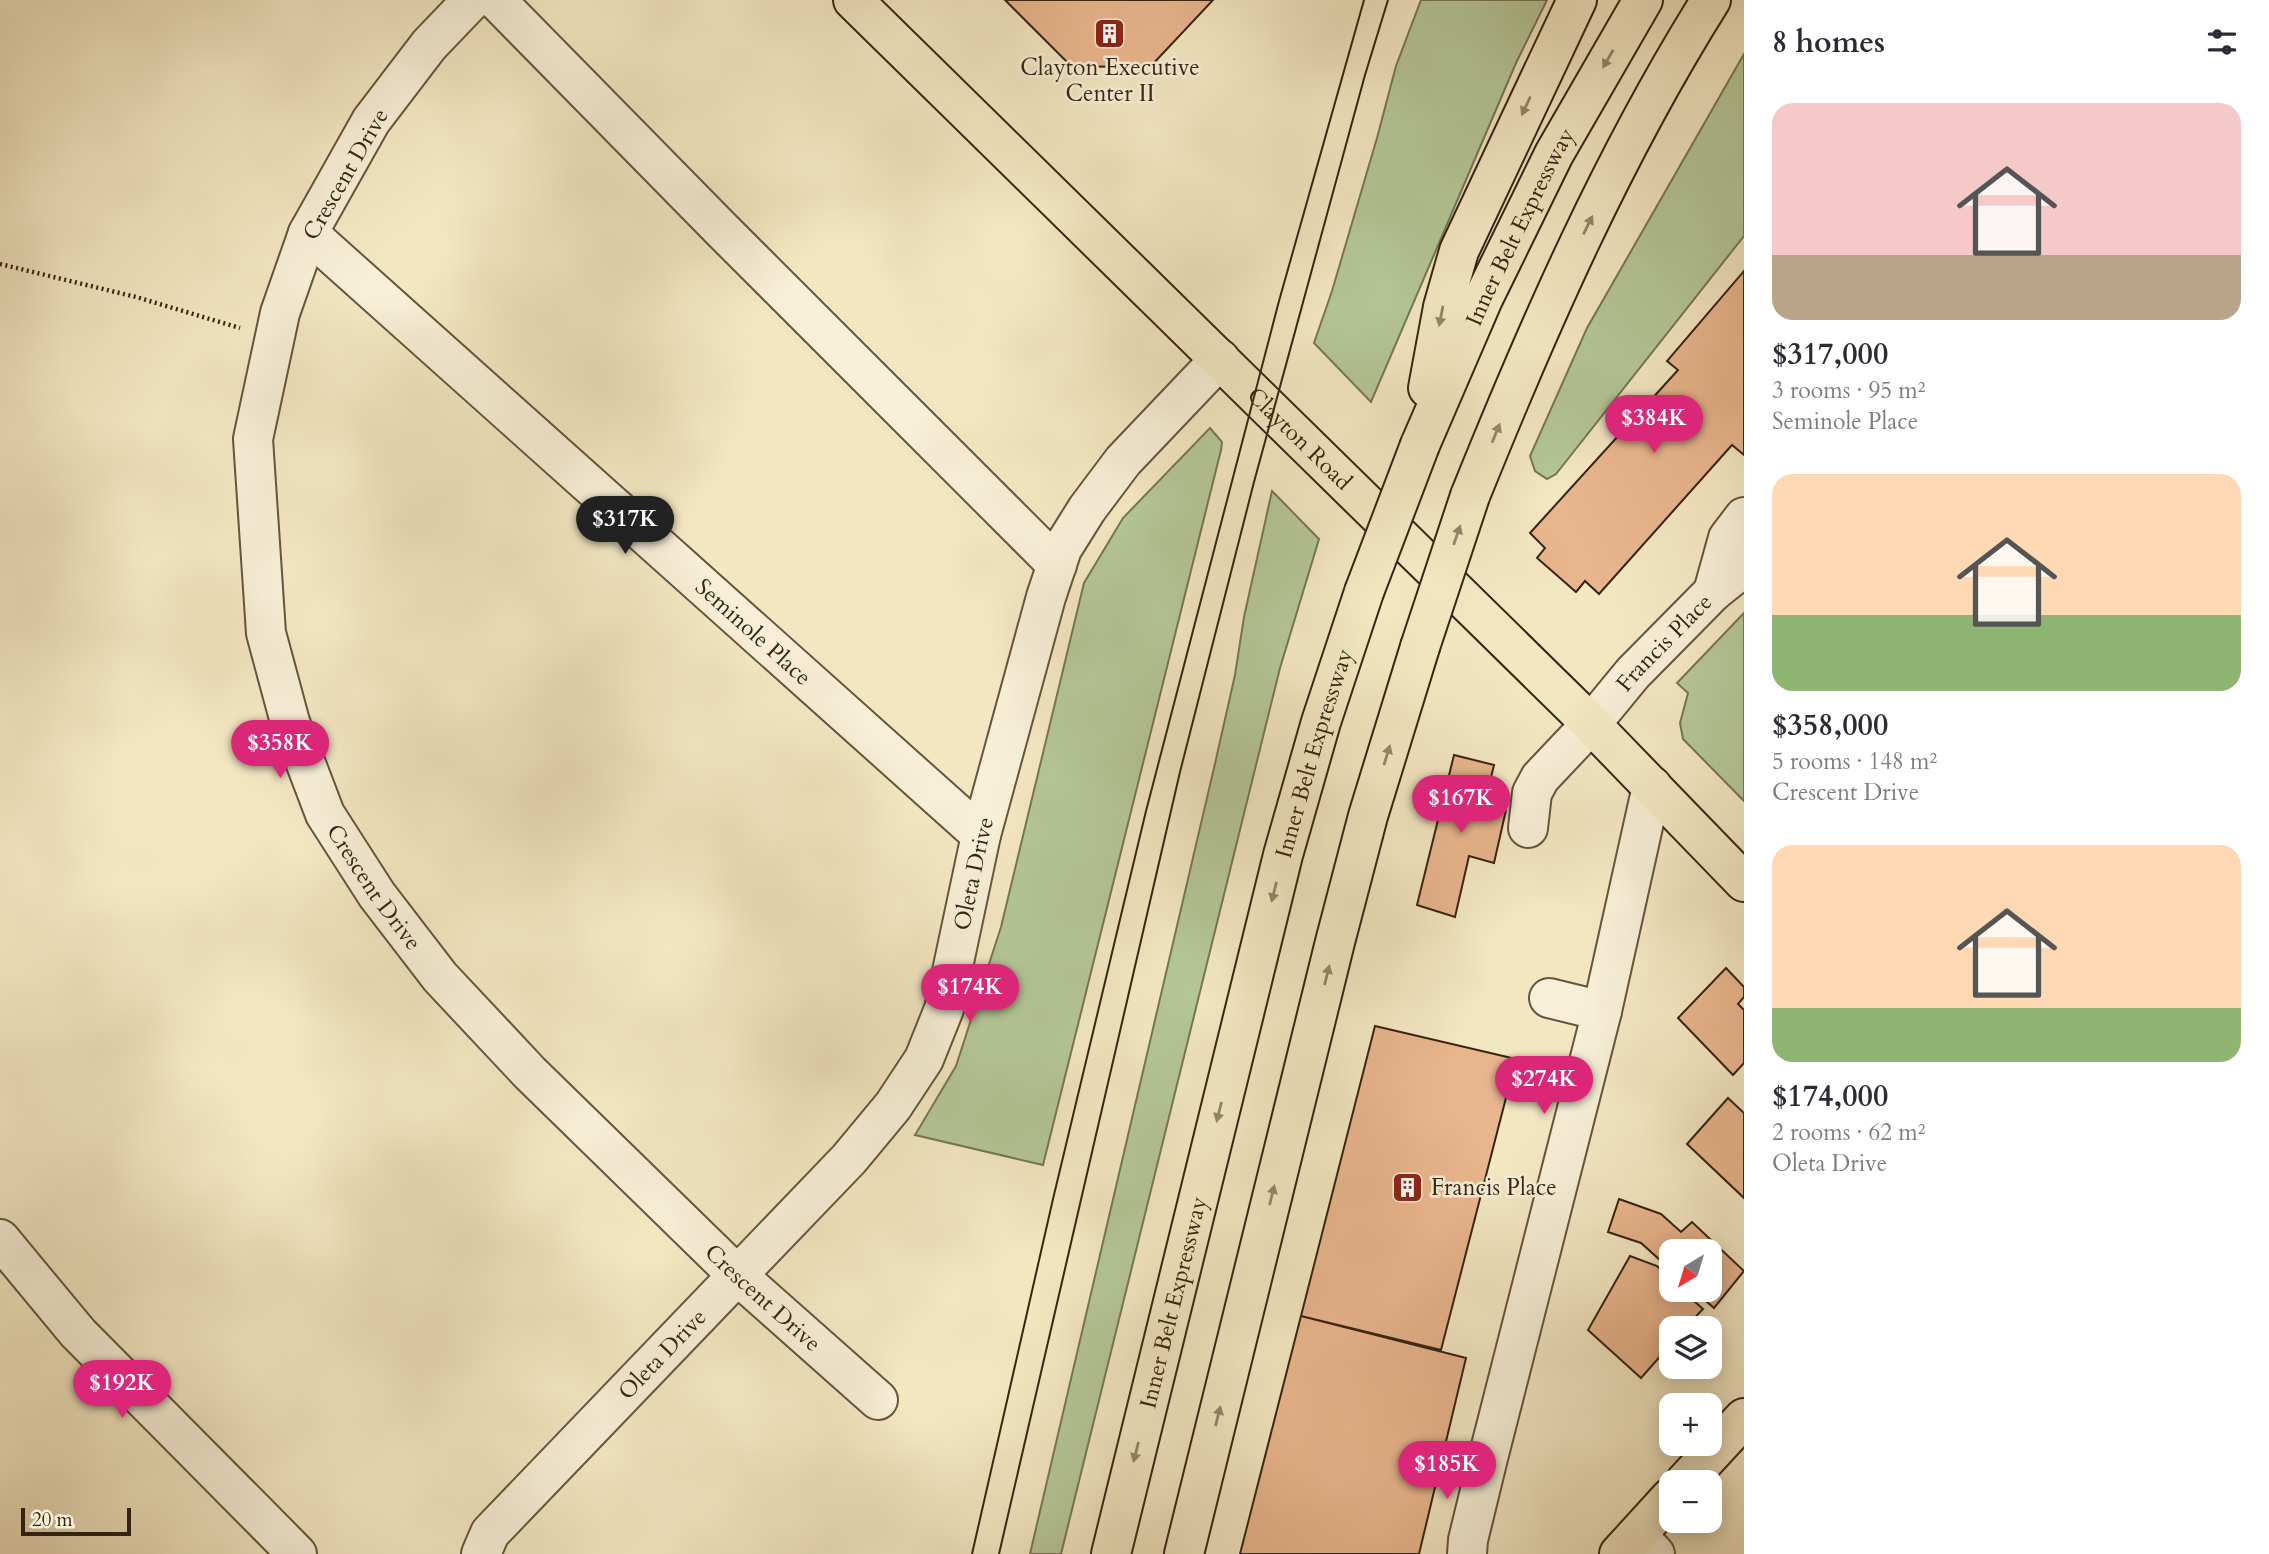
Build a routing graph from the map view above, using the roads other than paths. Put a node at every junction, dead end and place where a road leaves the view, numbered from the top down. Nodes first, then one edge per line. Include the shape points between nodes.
1 (472, 0) edge
2 (496, 0) edge
3 (853, 0) edge
4 (1577, 0) edge
5 (1643, 0) edge
6 (1711, 0) edge
7 (308, 233) junction
8 (1220, 359) junction
9 (1420, 445) junction
10 (1744, 517) edge
11 (1057, 565) junction
12 (1744, 567) edge
13 (1713, 592) junction
14 (1591, 724) junction
15 (1652, 786) junction
16 (1528, 828) dead end
17 (981, 835) junction
18 (1744, 882) edge
19 (1549, 998) dead end
20 (1602, 1011) junction
21 (0, 1239) edge
22 (737, 1275) junction
23 (877, 1400) dead end
24 (1744, 1418) edge
25 (1696, 1470) edge
26 (1659, 1515) edge
27 (478, 1547) edge
28 (1637, 1548) edge
29 (297, 1554) edge
30 (1111, 1554) edge
31 (1184, 1554) edge
32 (1467, 1554) edge

1 - 7 street, Crescent Drive via 429,45 371,121
2 - 11 street
3 - 8 main road, Clayton Road
4 -> 9 main road via 1459,251 1443,307
5 -> 9 main road, Inner Belt Expressway via 1554,154 1483,299
31 -> 6 main road, bridge via 1368,816 1470,496 1573,256 1631,138
7 - 17 street, Seminole Place
7 - 22 street, Crescent Drive via 280,313 253,439 266,633 290,722 326,814 377,895 440,977 530,1073
8 - 11 street, Oleta Drive via 1123,461 1087,509
8 - 14 main road, Clayton Road
9 -> 30 main road, Inner Belt Expressway, bridge via 1364,592 1283,855
10 - 13 street via 1728,538
11 - 17 street, Oleta Drive
12 - 13 street, Francis Place
13 - 14 street, Francis Place via 1633,673
14 - 15 main road, Clayton Road
14 - 16 street, Francis Place via 1540,778 1532,793
15 - 18 main road, Clayton Road
15 - 20 street
17 - 22 street, Oleta Drive via 944,1009 924,1059 894,1106 849,1159
19 - 20 street
20 - 32 street
21 - 29 street via 78,1333
22 - 23 street, Crescent Drive
22 - 27 street, Oleta Drive
24 - 25 main road
26 - 28 main road

